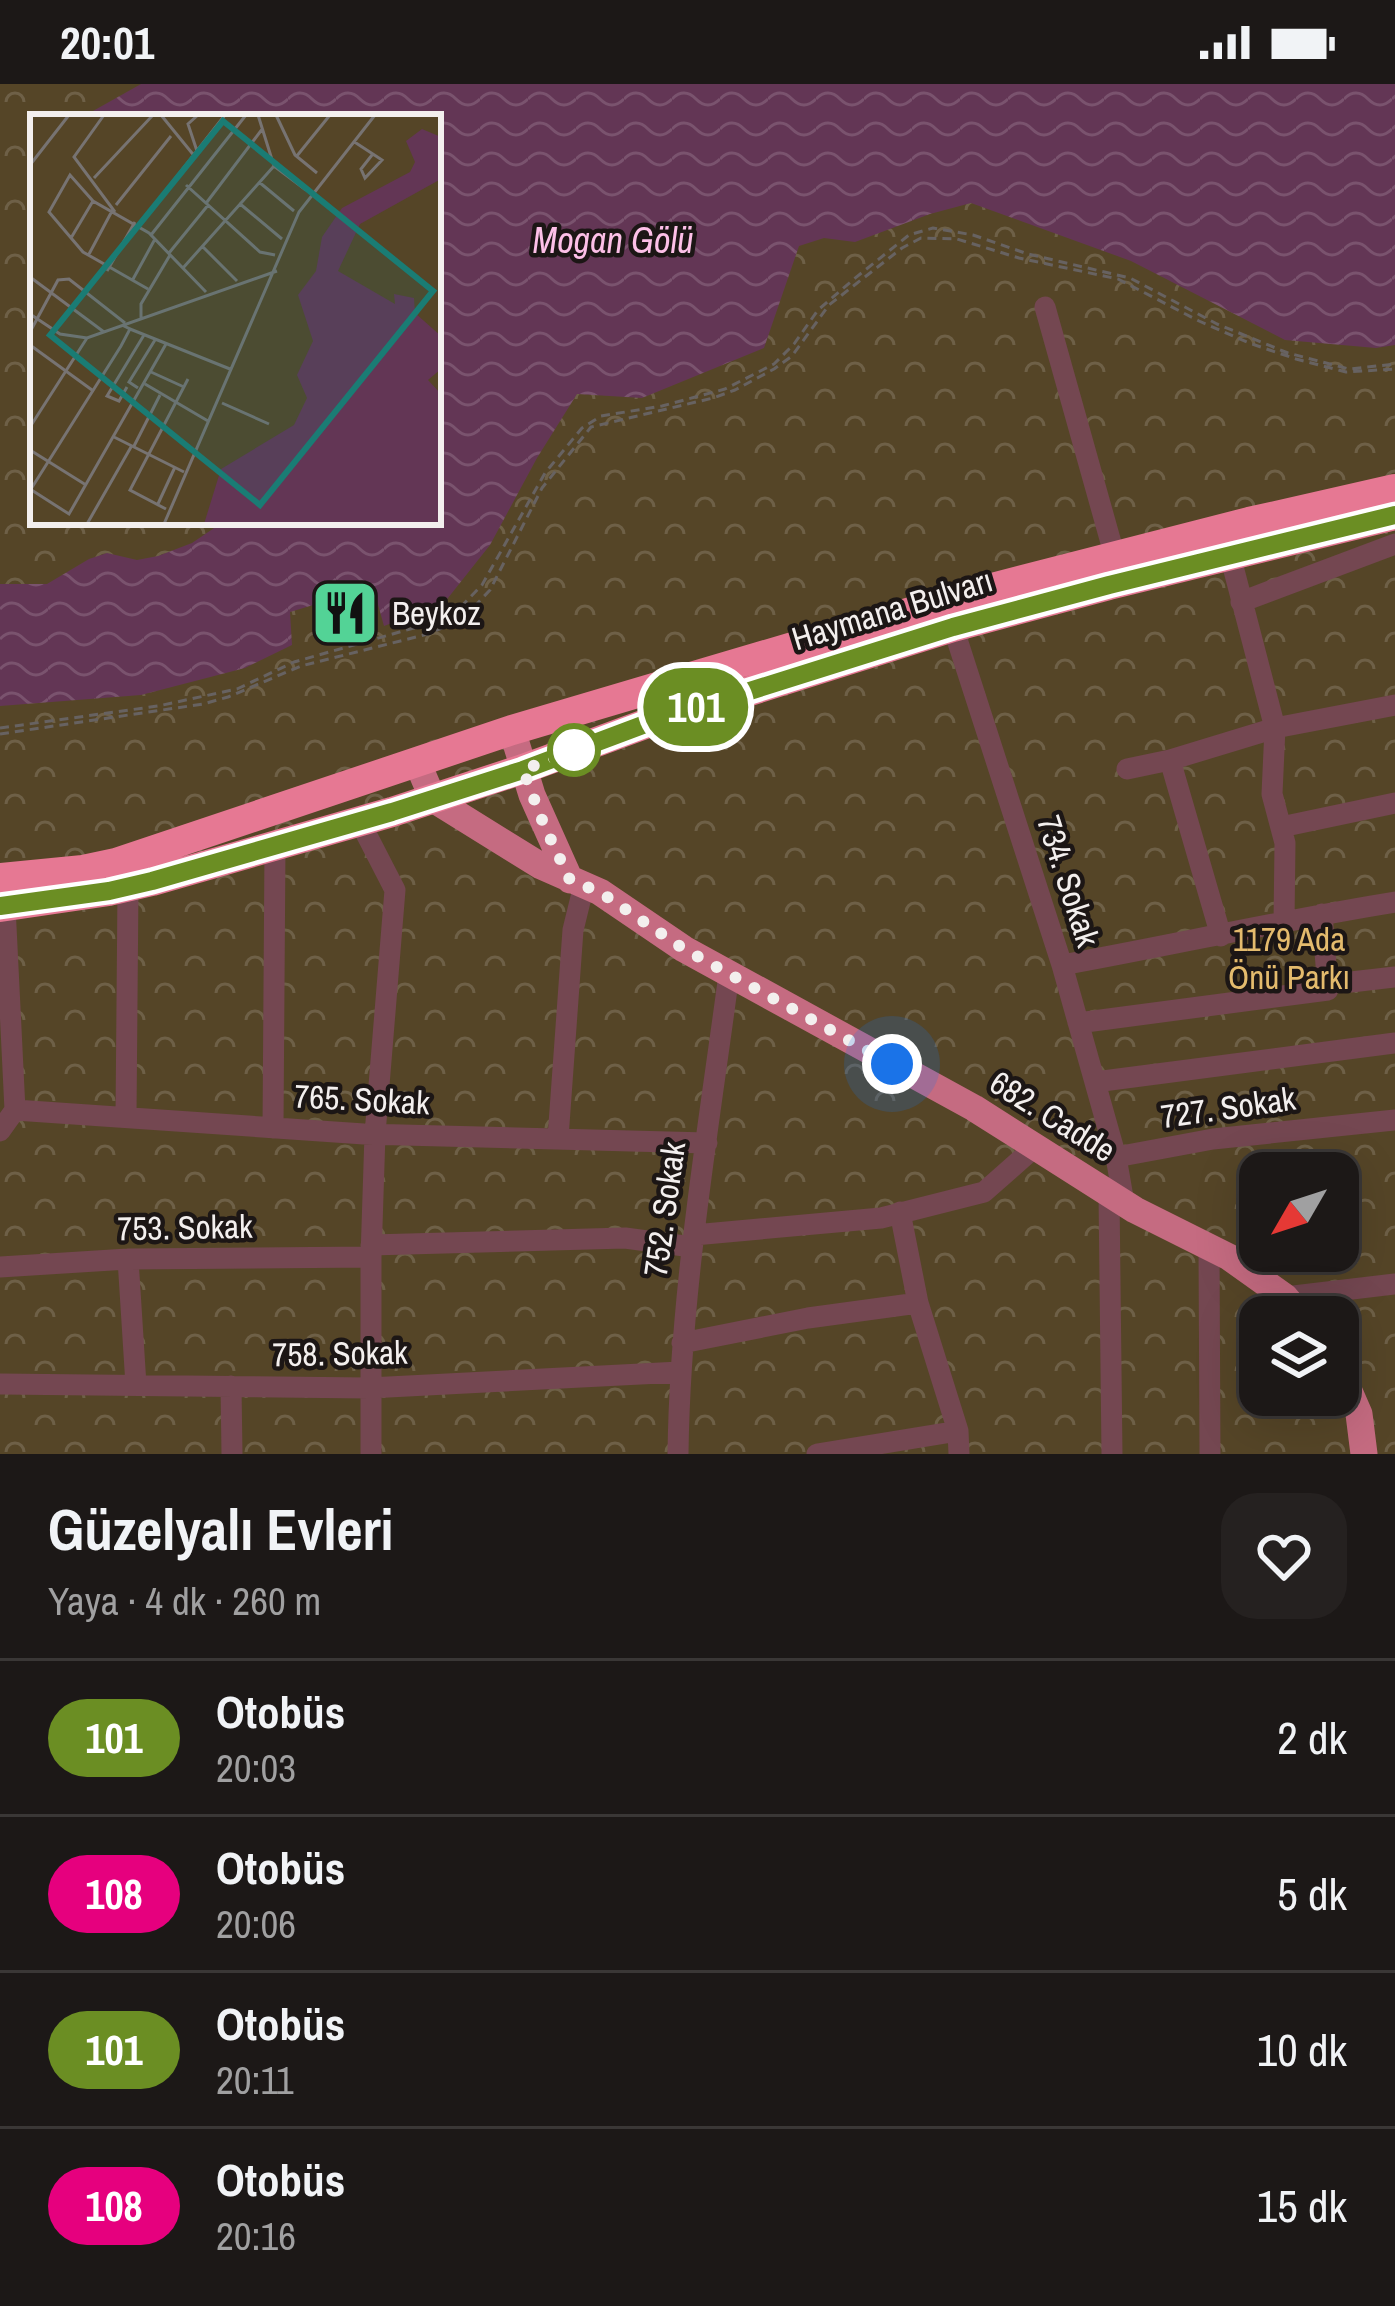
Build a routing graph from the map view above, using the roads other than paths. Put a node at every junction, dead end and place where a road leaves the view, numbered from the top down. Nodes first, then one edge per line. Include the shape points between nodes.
1 (1045, 307) dead end
2 (1395, 489) edge
3 (1395, 514) edge
4 (1318, 533) junction
5 (1395, 544) edge
6 (1230, 555) junction
7 (1115, 556) junction
8 (1325, 568) junction
9 (1240, 602) junction
10 (953, 627) junction
11 (1395, 705) edge
12 (1275, 728) junction
13 (512, 730) junction
14 (1170, 760) junction
15 (418, 764) junction
16 (1127, 769) dead end
17 (523, 770) junction
18 (433, 799) junction
19 (1395, 803) edge
20 (360, 823) junction
21 (1281, 827) junction
22 (275, 846) junction
23 (577, 883) junction
24 (128, 888) junction
25 (2, 897) edge
26 (1395, 902) edge
27 (1322, 914) junction
28 (1284, 922) junction
29 (1221, 936) junction
30 (1062, 965) junction
31 (729, 974) junction
32 (1395, 977) edge
33 (1351, 982) dead end
34 (1078, 1023) junction
35 (1395, 1043) edge
36 (5, 1060) edge
37 (1095, 1082) junction
38 (14, 1110) junction
39 (126, 1118) junction
40 (1395, 1120) edge
41 (273, 1128) junction
42 (0, 1131) edge
43 (375, 1134) junction
44 (558, 1138) junction
45 (706, 1143) junction
46 (1035, 1147) junction
47 (1116, 1157) junction
48 (1117, 1198) junction
49 (901, 1212) junction
50 (693, 1241) junction
51 (1209, 1246) junction
52 (371, 1251) junction
53 (128, 1259) junction
54 (0, 1268) edge
55 (1395, 1284) edge
56 (1280, 1296) edge
57 (1342, 1296) edge
58 (918, 1303) junction
59 (682, 1343) junction
60 (680, 1372) junction
61 (0, 1384) edge
62 (136, 1385) junction
63 (231, 1386) junction
64 (369, 1388) junction
65 (1359, 1414) edge
66 (958, 1431) junction
67 (232, 1454) edge
68 (371, 1454) edge
69 (678, 1454) edge
70 (817, 1454) edge
71 (958, 1454) edge
72 (1112, 1454) edge
73 (1210, 1454) edge
74 (1364, 1454) edge

1 - 7 street
2 - 7 highway, Haymana Bulvarı
3 - 4 highway, Haymana Bulvarı
4 - 6 highway, Haymana Bulvarı
4 - 8 street
5 - 8 street
6 - 9 street
6 - 10 highway, Haymana Bulvarı
7 - 13 highway, Haymana Bulvarı
8 - 9 street
9 - 12 street
10 - 17 highway, Haymana Bulvarı
10 - 30 street, 734. Sokak
11 - 12 street
12 - 14 street
12 - 21 street via 1272,794
13 - 15 highway, Haymana Bulvarı
13 - 17 main road
14 - 16 street
14 - 29 street
15 - 18 main road
15 - 25 highway, Haymana Bulvarı
17 - 18 highway, Haymana Bulvarı
17 - 23 main road
18 - 20 highway, Haymana Bulvarı
18 - 23 main road, 682. Cadde
19 - 21 street
20 - 22 highway, Haymana Bulvarı
20 - 43 street via 395,890
21 - 28 street
22 - 24 highway, Haymana Bulvarı
22 - 41 street
23 - 31 main road, 682. Cadde
23 - 44 street
24 - 25 highway, Haymana Bulvarı
24 - 39 street
25 - 36 street
26 - 27 street
27 - 28 street
27 - 34 street via 1328,990
28 - 29 street
29 - 30 street
30 - 34 street, 734. Sokak
31 - 45 street, 752. Sokak
31 - 46 main road, 682. Cadde
32 - 33 street
34 - 37 street, 734. Sokak
35 - 37 street
36 - 38 street
37 - 47 street, 734. Sokak
38 - 39 street, 765. Sokak
38 - 42 street
39 - 41 street, 765. Sokak
40 - 47 street, 727. Sokak
41 - 43 street, 765. Sokak
43 - 44 street, 765. Sokak
43 - 52 street
44 - 45 street, 765. Sokak
45 - 50 street, 752. Sokak
46 - 48 main road, 682. Cadde
46 - 49 street, 753. Sokak via 985,1192
47 - 48 street
48 - 51 main road, 682. Cadde
48 - 72 street
49 - 50 street, 753. Sokak
49 - 58 street
50 - 52 street, 753. Sokak
50 - 59 street, 752. Sokak
51 - 56 main road, 682. Cadde
51 - 73 street
52 - 53 street, 753. Sokak
52 - 64 street
53 - 54 street, 753. Sokak
53 - 62 street
55 - 57 street
58 - 59 street
58 - 66 street
59 - 60 street, 752. Sokak
60 - 64 street, 758. Sokak
60 - 69 street, 752. Sokak
61 - 62 street, 758. Sokak
62 - 63 street, 758. Sokak
63 - 64 street, 758. Sokak
63 - 67 street
64 - 68 street
65 - 74 main road
66 - 70 street
66 - 71 street

